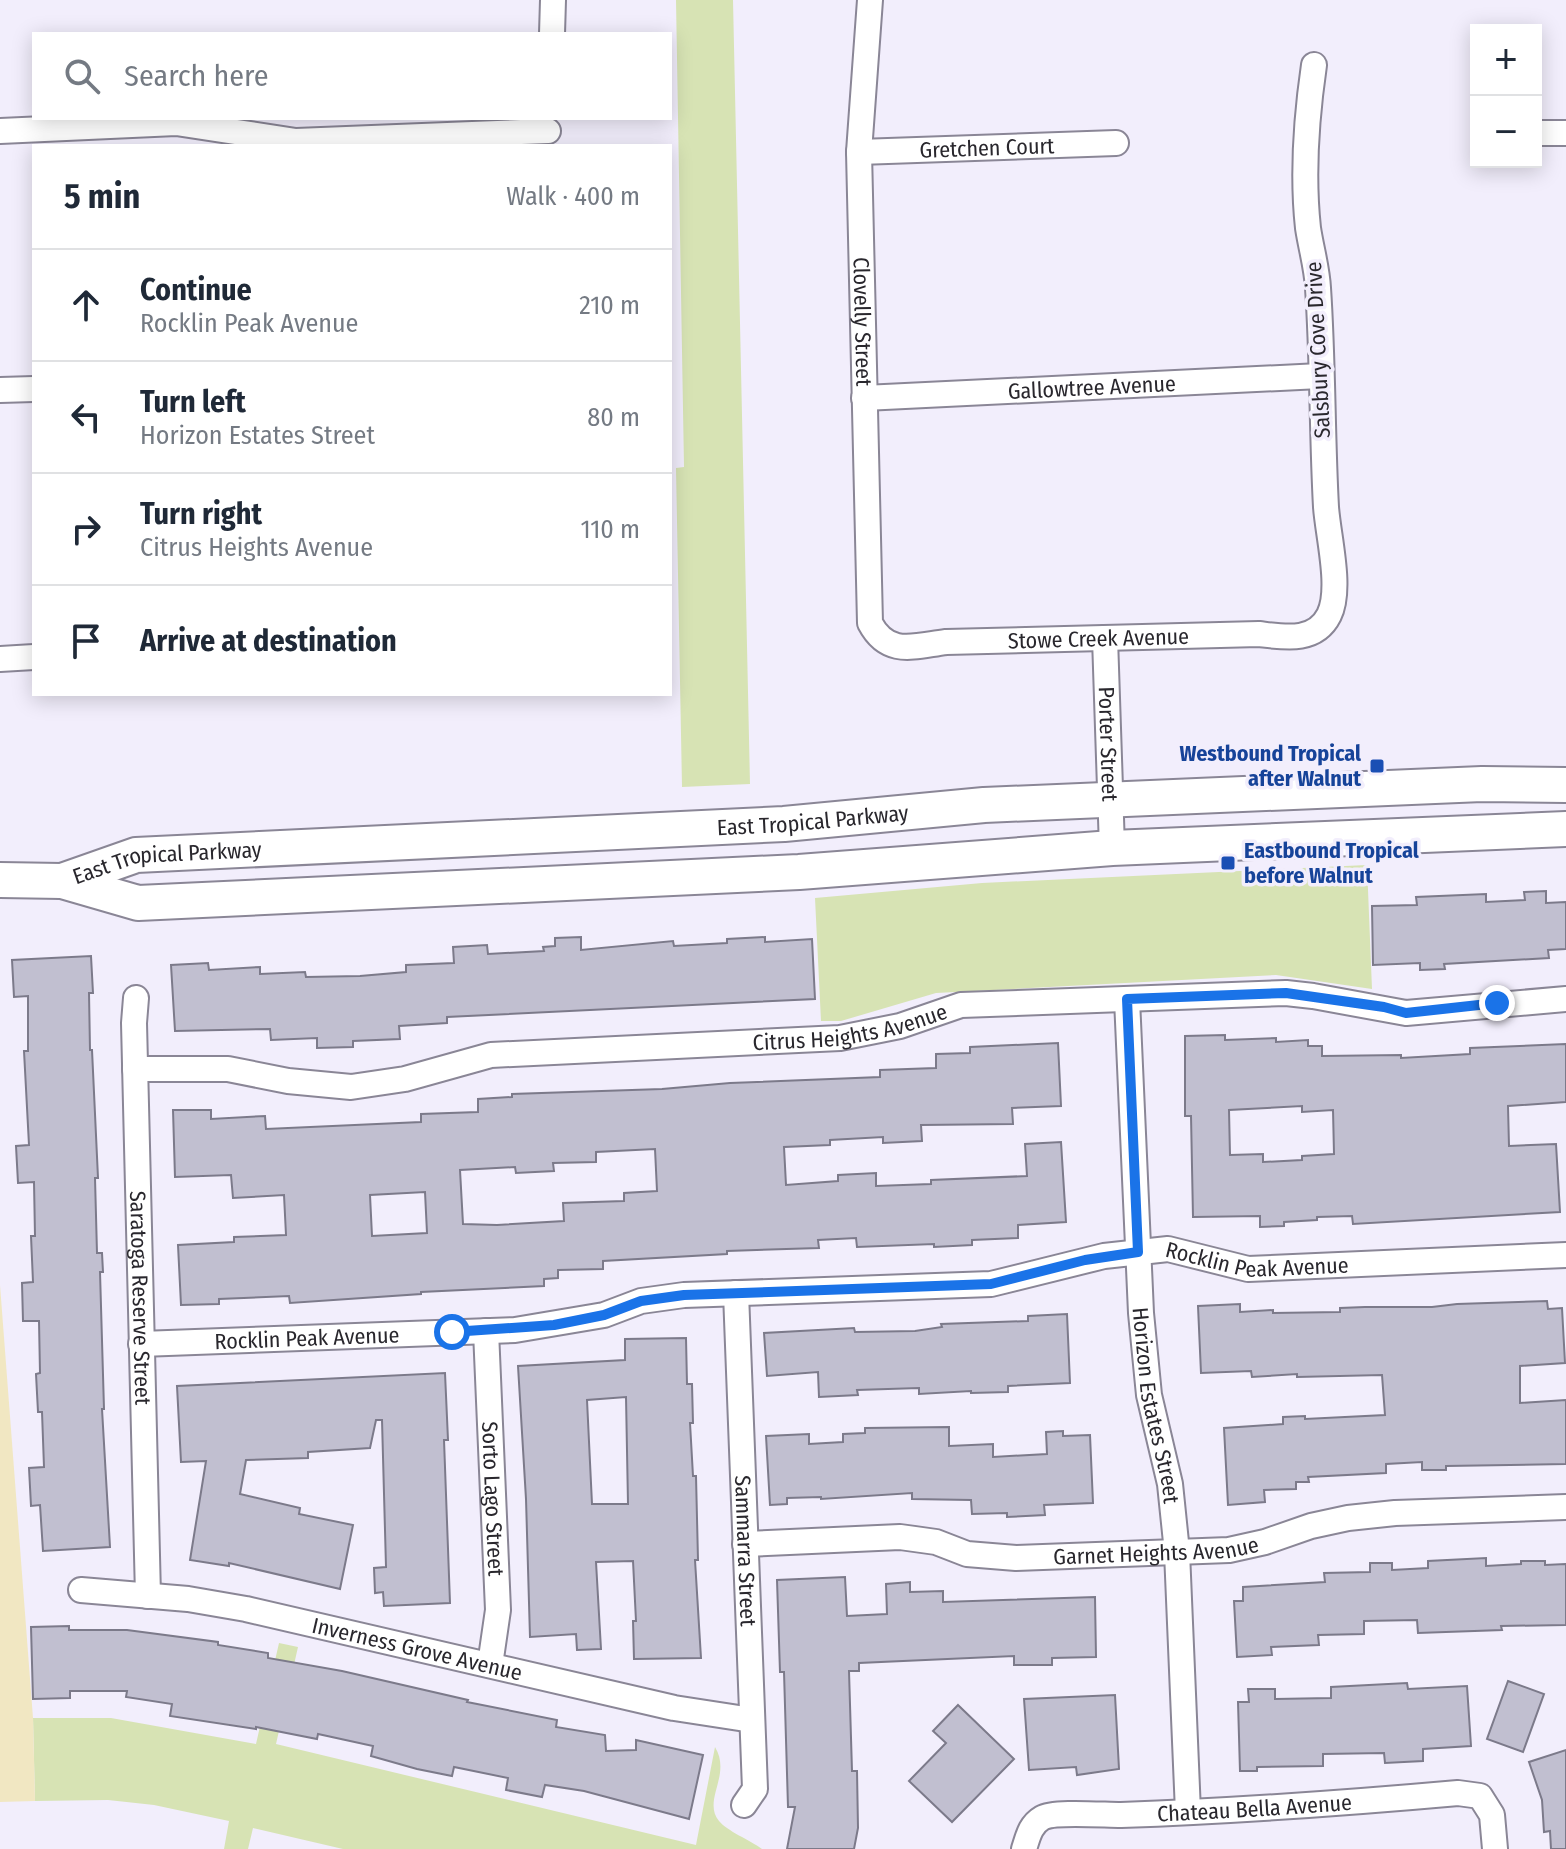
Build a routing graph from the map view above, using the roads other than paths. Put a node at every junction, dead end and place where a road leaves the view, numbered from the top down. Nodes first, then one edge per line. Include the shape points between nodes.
1 (553, 0) edge
2 (870, 0) edge
3 (552, 32) edge
4 (1314, 65) dead end
5 (0, 131) edge
6 (548, 132) edge
7 (1542, 133) edge
8 (1566, 133) edge
9 (1116, 143) dead end
10 (859, 152) junction
11 (1320, 376) junction
12 (32, 389) edge
13 (0, 390) edge
14 (864, 398) junction
15 (1316, 629) joint
16 (1105, 638) junction
17 (882, 640) joint
18 (32, 657) edge
19 (0, 659) edge
20 (1566, 785) edge
21 (1111, 799) junction
22 (1566, 829) edge
23 (1112, 848) junction
24 (0, 880) edge
25 (62, 881) junction
26 (136, 998) dead end
27 (1127, 999) junction
28 (1566, 999) edge
29 (135, 1069) junction
30 (1138, 1252) junction
31 (1566, 1255) edge
32 (736, 1293) junction
33 (486, 1331) junction
34 (141, 1344) junction
35 (1566, 1507) edge
36 (745, 1544) junction
37 (1177, 1552) junction
38 (81, 1590) dead end
39 (148, 1596) junction
40 (490, 1665) junction
41 (752, 1720) junction
42 (744, 1805) dead end
43 (1188, 1812) junction
44 (1028, 1838) edge
45 (1495, 1849) edge

1 - 3 street
2 - 10 street, Clovelly Street
4 - 11 street, Salsbury Cove Drive via 1304,157 1318,286
5 - 6 street via 176,123 296,141
7 - 8 street
9 - 10 street, Gretchen Court
10 - 14 street, Clovelly Street
11 - 14 street, Gallowtree Avenue
11 - 15 street, Salsbury Cove Drive via 1334,592 1328,619
12 - 13 street
14 - 17 street, Clovelly Street via 870,623
15 - 16 street, Stowe Creek Avenue via 1290,638
16 - 17 street, Stowe Creek Avenue via 896,647
16 - 21 street, Porter Street
18 - 19 street
20 - 21 main road, East Tropical Parkway
21 - 23 street, Porter Street
21 - 25 main road, East Tropical Parkway via 784,824 136,855
22 - 23 main road, East Tropical Parkway
23 - 25 main road, East Tropical Parkway via 799,872 138,903
24 - 25 main road, East Tropical Parkway
26 - 29 street, Saratoga Reserve Street
27 - 28 street, Citrus Heights Avenue via 1286,993 1406,1013
27 - 29 street, Citrus Heights Avenue via 961,1005 900,1026 840,1038 491,1055 405,1079 351,1087 228,1069
27 - 30 street, Horizon Estates Street
29 - 34 street, Saratoga Reserve Street
30 - 31 street, Rocklin Peak Avenue via 1168,1249 1248,1269
30 - 32 street, Rocklin Peak Avenue via 991,1284
30 - 37 street, Horizon Estates Street via 1149,1395 1170,1484
32 - 33 street, Rocklin Peak Avenue via 641,1301 554,1325
32 - 36 street, Sammarra Street
33 - 34 street, Rocklin Peak Avenue
33 - 40 street, Sorto Lago Street via 498,1610
34 - 39 street, Saratoga Reserve Street
35 - 37 street, Garnet Heights Avenue via 1363,1517 1229,1550
36 - 37 street, Garnet Heights Avenue via 900,1537 936,1542 967,1554 1016,1558
36 - 41 street, Sammarra Street
37 - 43 street, Horizon Estates Street
38 - 39 street, Inverness Grove Avenue
39 - 40 street, Inverness Grove Avenue via 246,1609
40 - 41 street, Inverness Grove Avenue via 674,1708
41 - 42 street, Sammarra Street via 755,1789
43 - 44 street, Chateau Bella Avenue via 1055,1814 1043,1818
43 - 45 street, Chateau Bella Avenue via 1458,1793 1480,1796 1492,1815

